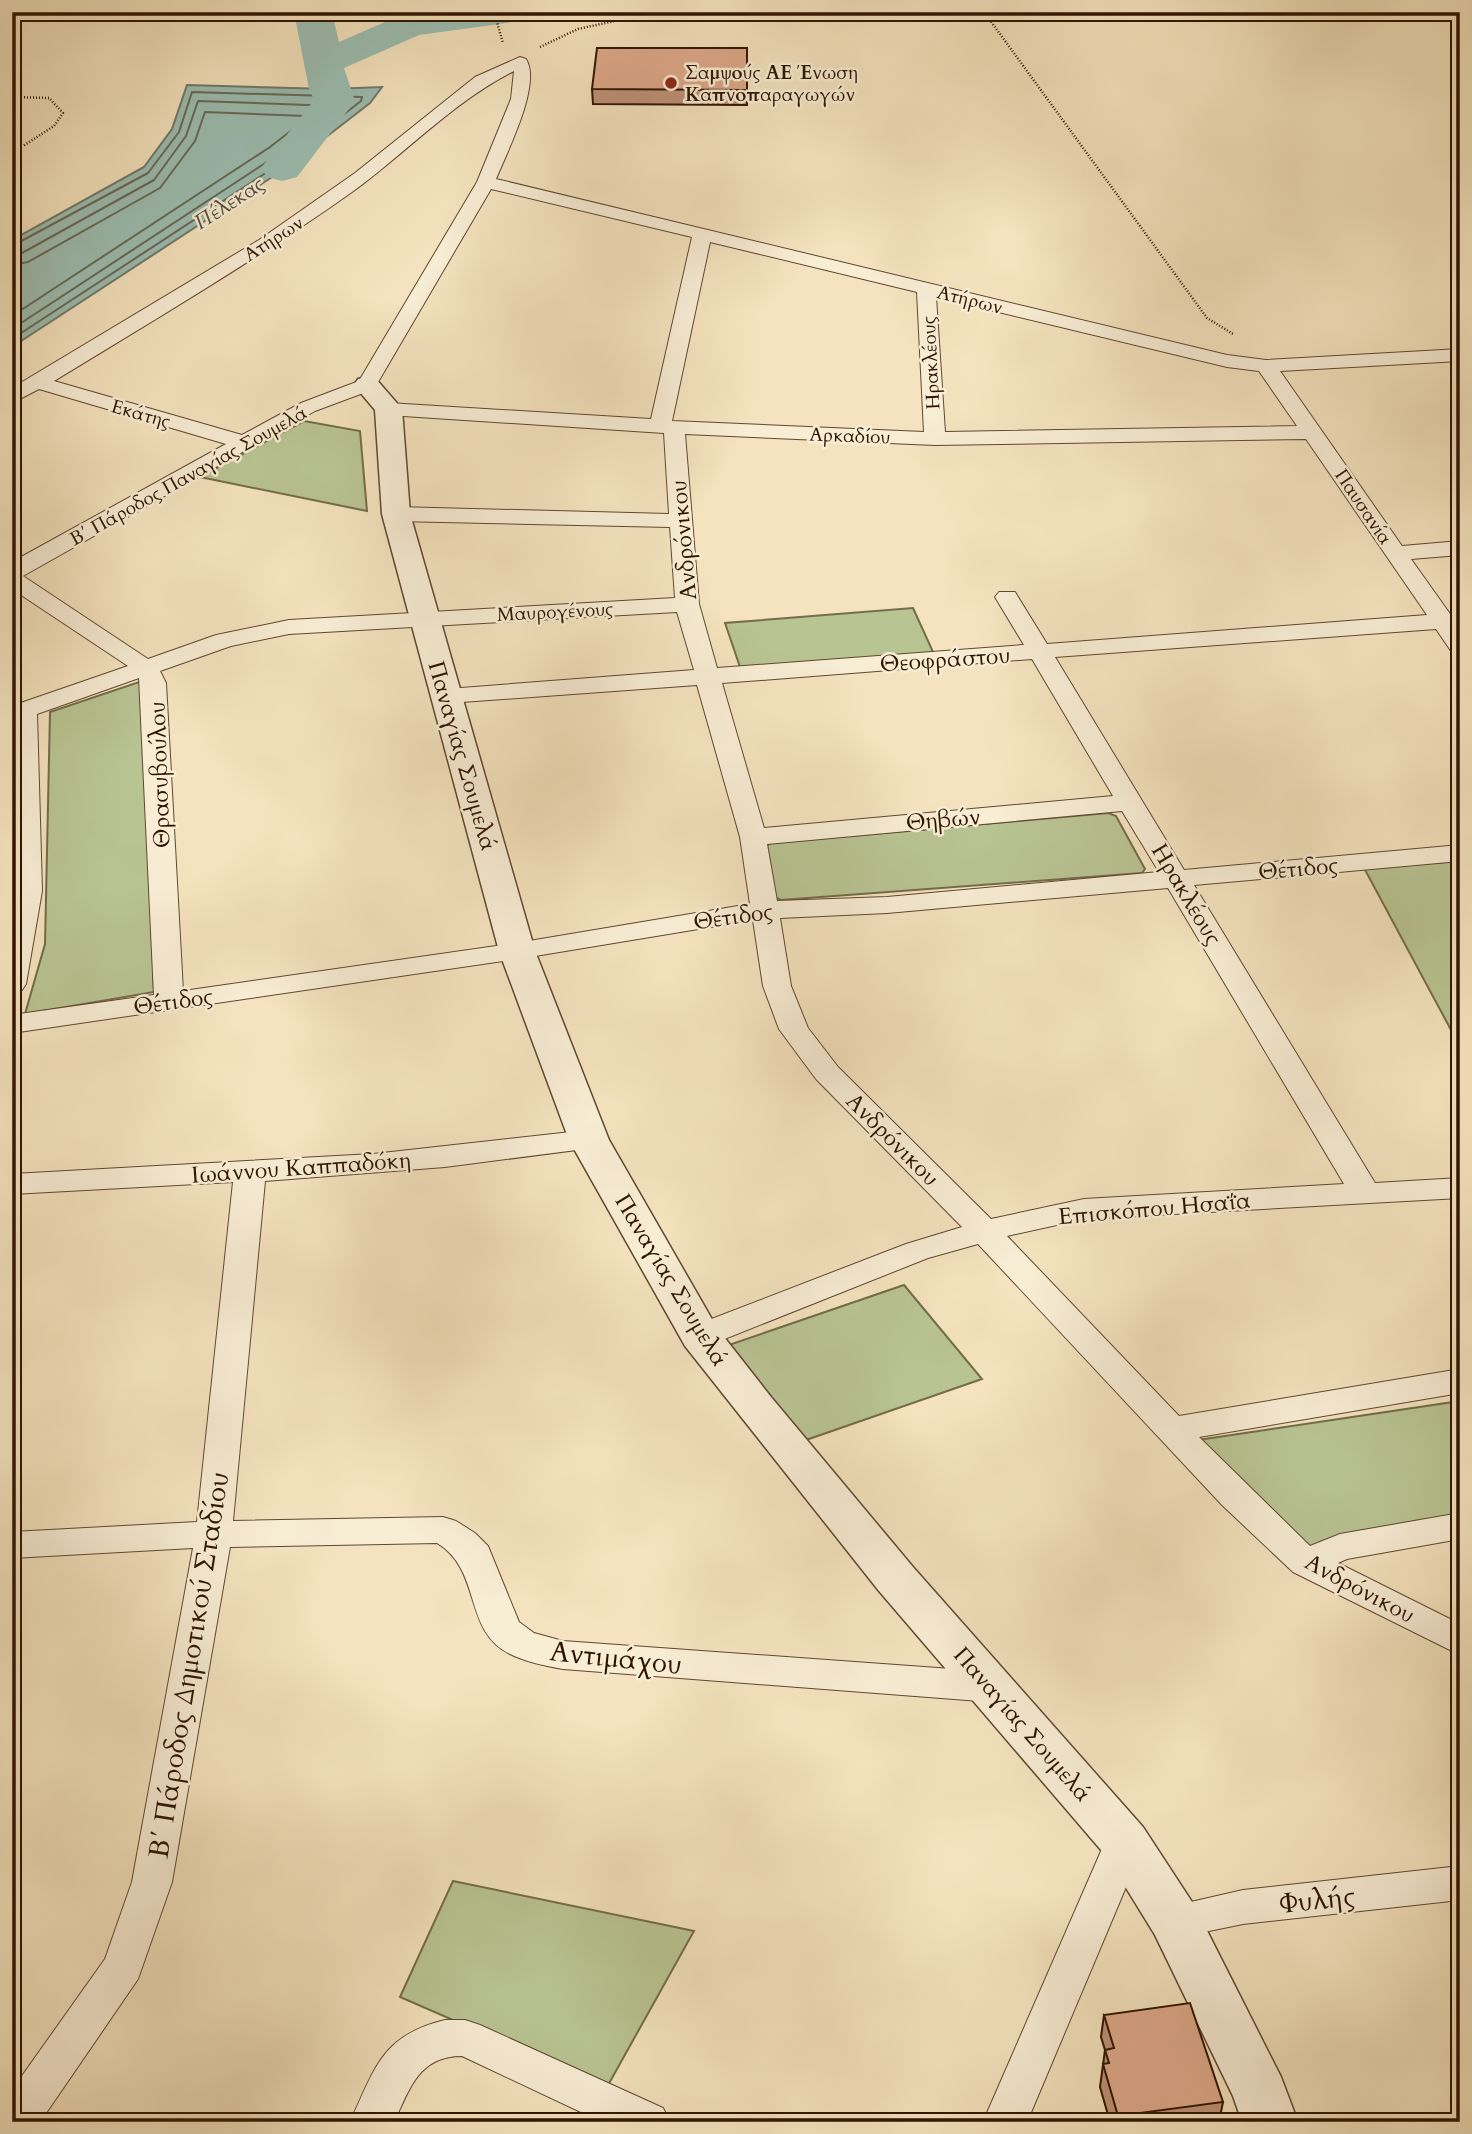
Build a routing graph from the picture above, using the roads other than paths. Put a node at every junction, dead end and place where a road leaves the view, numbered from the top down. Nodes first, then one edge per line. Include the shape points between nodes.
1 (486, 182) junction
2 (702, 234) junction
3 (926, 288) junction
4 (1460, 355) edge
5 (1266, 366) junction
6 (38, 383) junction
7 (12, 397) edge
8 (377, 398) junction
9 (667, 427) junction
10 (1313, 432) junction
11 (935, 439) junction
12 (244, 442) junction
13 (396, 514) junction
14 (682, 521) junction
15 (1460, 548) edge
16 (1396, 553) junction
17 (12, 572) edge
18 (12, 579) edge
19 (1007, 597) dead end
20 (687, 604) junction
21 (423, 618) junction
22 (1443, 621) junction
23 (1460, 646) edge
24 (1042, 652) junction
25 (145, 668) junction
26 (709, 676) junction
27 (448, 696) junction
28 (18, 712) edge
29 (1132, 802) junction
30 (753, 837) junction
31 (1460, 853) edge
32 (1178, 879) junction
33 (764, 910) junction
34 (517, 951) junction
35 (12, 984) edge
36 (169, 1002) junction
37 (12, 1024) edge
38 (589, 1140) junction
39 (250, 1170) junction
40 (12, 1185) edge
41 (1460, 1188) edge
42 (1365, 1193) junction
43 (984, 1231) junction
44 (700, 1336) junction
45 (1460, 1381) edge
46 (1172, 1429) junction
47 (1460, 1526) edge
48 (214, 1534) junction
49 (12, 1545) edge
50 (1306, 1563) junction
51 (1460, 1640) edge
52 (993, 1687) junction
53 (1125, 1842) junction
54 (1460, 1883) edge
55 (1175, 1921) junction
56 (15, 2122) edge
57 (372, 2122) edge
58 (648, 2122) edge
59 (1005, 2122) edge
60 (1270, 2122) edge

1 - 2 street, Ατήρων
1 - 6 street, Ατήρων via 519,99 520,62 481,81 361,177 267,244
1 - 8 street
2 - 3 street, Ατήρων
2 - 9 street, Ανδρόνικου
3 - 5 street, Ατήρων via 1182,353
3 - 11 street, Ηρακλέους
4 - 5 street, Ατήρων
5 - 10 street, Παυσανία
6 - 7 street, Ατήρων
6 - 12 street, Εκάτης
8 - 9 street, Αρκαδίου
8 - 12 street, Β΄ Πάροδος Παναγίας Σουμελά via 308,407
8 - 13 street, Παναγίας Σουμελά
9 - 11 street, Αρκαδίου
9 - 14 street, Ανδρόνικου
10 - 11 street, Αρκαδίου
10 - 16 street, Παυσανία
12 - 17 street, Β΄ Πάροδος Παναγίας Σουμελά
13 - 14 street
13 - 21 street, Παναγίας Σουμελά
14 - 20 street, Ανδρόνικου
15 - 16 street
16 - 22 street, Παυσανία
18 - 25 street, Θρασυβούλου
19 - 24 street, Ηρακλέους
20 - 21 street, Μαυρογένους
20 - 26 street, Ανδρόνικου
21 - 25 street, Μαυρογένους via 289,627 225,640
21 - 27 street, Παναγίας Σουμελά
22 - 23 street, Παυσανία
22 - 24 street, Θεοφράστου
24 - 26 street, Θεοφράστου
24 - 29 street, Ηρακλέους
25 - 28 street, Μαυρογένους
25 - 36 street, Θρασυβούλου via 155,688
26 - 27 street, Θεοφράστου
26 - 30 street, Ανδρόνικου
27 - 34 street, Παναγίας Σουμελά
28 - 35 street via 28,891
29 - 30 street, Θηβών
29 - 32 street, Ηρακλέους
30 - 33 street, Ανδρόνικου
31 - 32 street, Θέτιδος
32 - 33 street, Θέτιδος via 887,905
32 - 42 street, Ηρακλέους
33 - 34 street, Θέτιδος
33 - 43 street, Ανδρόνικου via 777,986 794,1029 827,1073
34 - 36 street, Θέτιδος
34 - 38 street, Παναγίας Σουμελά
36 - 37 street, Θέτιδος
38 - 39 street, Ιωάννου Καππαδόκη via 487,1154
38 - 44 street, Παναγίας Σουμελά
39 - 40 street, Ιωάννου Καππαδόκη
39 - 48 street, Β΄ Πάροδος Δημοτικού Σταδίου
41 - 42 street, Επισκόπου Ησαΐα
42 - 43 street, Επισκόπου Ησαΐα via 1084,1209
43 - 44 street, Επισκόπου Ησαΐα via 917,1251
43 - 46 street, Ανδρόνικου
44 - 52 street, Παναγίας Σουμελά via 896,1579
45 - 46 street
46 - 50 street, Ανδρόνικου
47 - 50 street via 1340,1547
48 - 49 street, Αντιμάχου
48 - 52 street, Αντιμάχου via 443,1530 458,1537 480,1559 494,1614 505,1629 519,1642 563,1655
48 - 56 street, Β΄ Πάροδος Δημοτικού Σταδίου via 143,1917 123,1967
50 - 51 street, Ανδρόνικου
52 - 53 street, Παναγίας Σουμελά
53 - 55 street, Παναγίας Σουμελά
53 - 59 street
54 - 55 street, Φυλής via 1243,1907
55 - 60 street, Παναγίας Σουμελά via 1261,2094
57 - 58 street via 407,2054 426,2041 445,2036 466,2038

